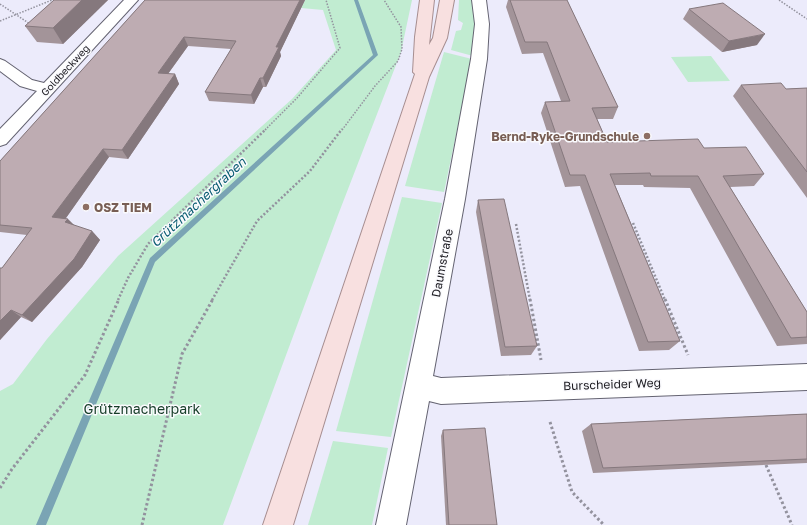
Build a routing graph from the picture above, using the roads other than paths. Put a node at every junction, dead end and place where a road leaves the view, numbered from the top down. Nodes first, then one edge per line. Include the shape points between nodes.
1 (131, 0) edge
2 (427, 0) edge
3 (447, 0) edge
4 (479, 0) edge
5 (0, 64) edge
6 (421, 77) junction
7 (48, 89) junction
8 (0, 140) edge
9 (807, 377) edge
10 (418, 386) junction
11 (278, 525) edge
12 (391, 525) edge

1 - 7 street, Goldbeckweg
2 - 6 main road via 422,37
3 - 6 main road via 440,38
4 - 10 street, Daumstraße via 482,24 479,59 455,199
5 - 7 street via 26,83
6 - 11 main road
7 - 8 street, Goldbeckweg
9 - 10 street, Burscheider Weg via 441,391
10 - 12 street, Daumstraße

